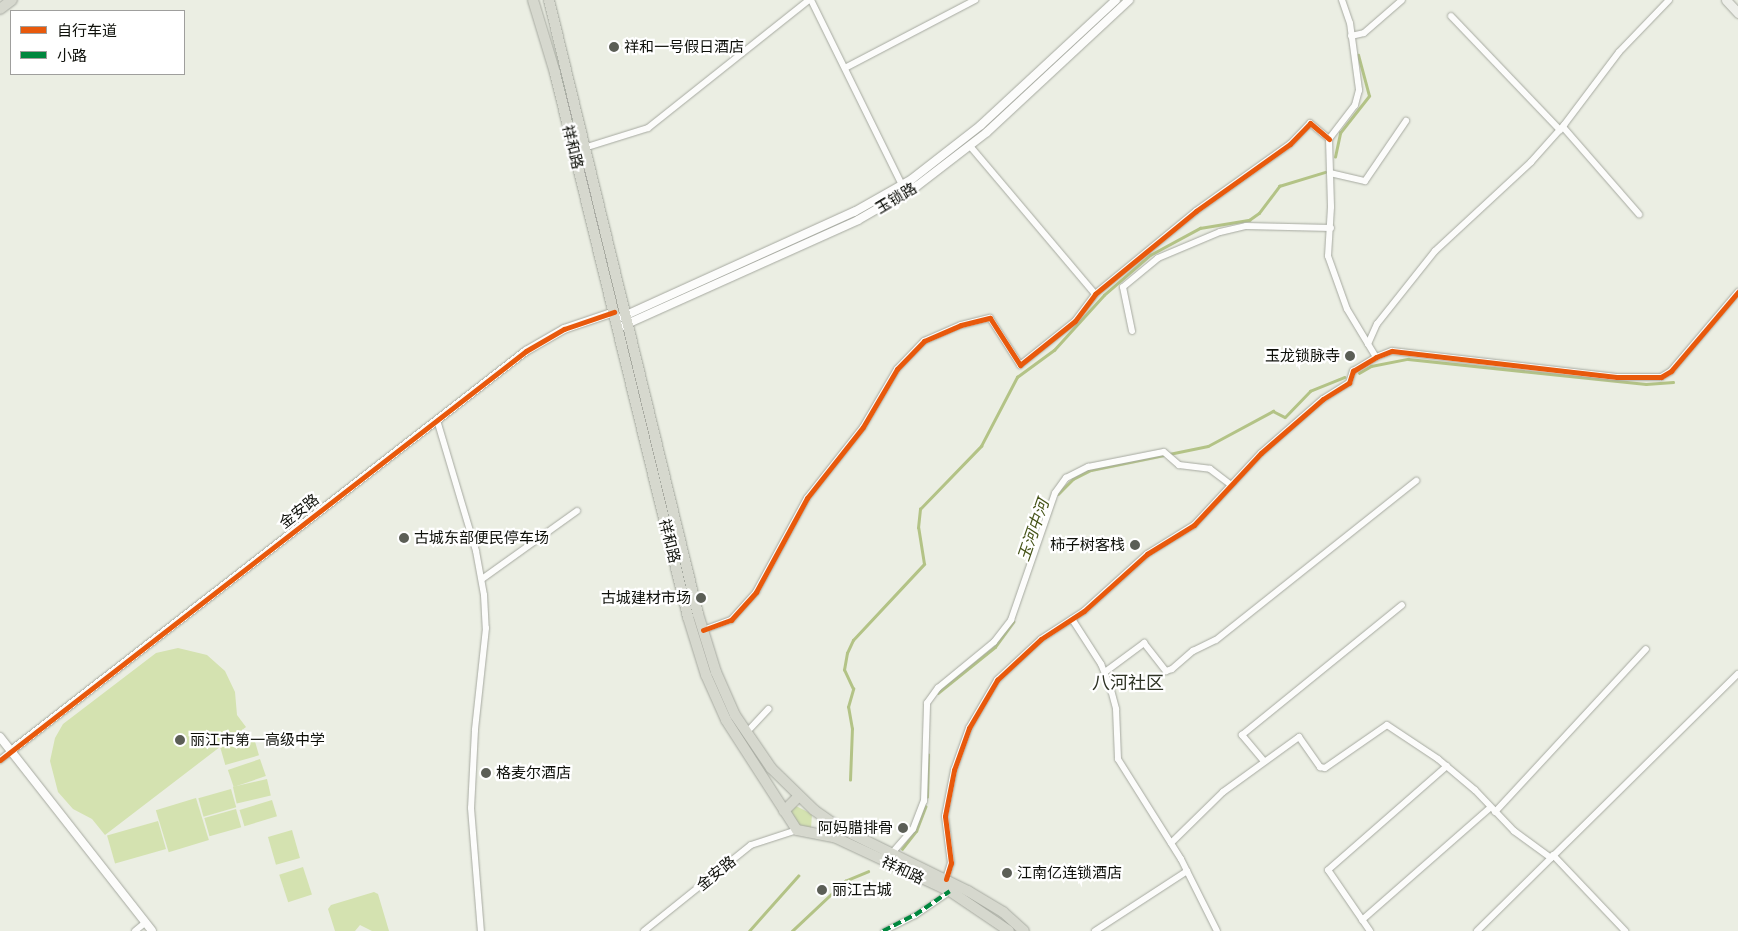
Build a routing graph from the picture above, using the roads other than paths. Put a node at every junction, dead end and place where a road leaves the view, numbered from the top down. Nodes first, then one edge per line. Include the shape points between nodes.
1 (12, 0) edge
2 (533, 0) edge
3 (549, 0) edge
4 (810, 0) edge
5 (975, 0) edge
6 (1116, 0) edge
7 (1129, 0) edge
8 (1342, 0) edge
9 (1402, 0) edge
10 (1669, 0) edge
11 (1726, 0) edge
12 (0, 8) edge
13 (1738, 13) edge
14 (1451, 16) dead end
15 (1351, 36) junction
16 (845, 68) junction
17 (1406, 121) dead end
18 (1561, 128) junction
19 (1329, 139) junction
20 (970, 146) junction
21 (584, 148) junction
22 (1330, 173) junction
23 (902, 185) junction
24 (1639, 214) dead end
25 (1331, 228) junction
26 (1738, 292) edge
27 (1096, 294) junction
28 (620, 319) junction
29 (1132, 331) dead end
30 (1368, 344) junction
31 (1376, 356) junction
32 (437, 420) junction
33 (1416, 482) dead end
34 (1230, 484) junction
35 (577, 511) dead end
36 (482, 579) junction
37 (1402, 604) dead end
38 (1072, 619) junction
39 (703, 630) junction
40 (1646, 649) dead end
41 (1105, 672) junction
42 (1738, 674) edge
43 (768, 710) dead end
44 (746, 733) junction
45 (0, 737) edge
46 (11, 751) junction
47 (0, 760) edge
48 (1263, 760) junction
49 (1447, 766) junction
50 (798, 797) junction
51 (1493, 809) junction
52 (784, 811) junction
53 (822, 816) junction
54 (797, 830) junction
55 (816, 834) junction
56 (1171, 843) junction
57 (892, 853) junction
58 (1552, 857) junction
59 (1187, 871) junction
60 (946, 879) junction
61 (950, 891) junction
62 (1362, 920) junction
63 (146, 922) junction
64 (135, 931) edge
65 (152, 931) edge
66 (481, 931) edge
67 (644, 931) edge
68 (883, 931) edge
69 (1009, 931) edge
70 (1024, 931) edge
71 (1095, 931) edge
72 (1217, 931) edge
73 (1370, 931) edge
74 (1477, 931) edge
75 (1625, 931) edge

1 - 12 highway
2 - 28 highway, 祥和路
3 - 21 highway, 祥和路
4 - 16 street
4 - 21 street via 648,128
5 - 16 street
6 - 23 street, 玉锁路 via 981,125
7 - 20 street, 玉锁路
8 - 15 street
9 - 15 street via 1364,33
10 - 18 street via 1619,52
11 - 13 main road
14 - 18 street
15 - 19 street via 1359,95
16 - 23 street
17 - 22 street via 1365,181
18 - 24 street
18 - 30 street via 1502,191 1435,251 1377,324
19 - 22 street
19 - 27 street via 1310,123 1290,144 1196,211
20 - 27 street
20 - 28 street, 玉锁路 via 917,186 858,220
21 - 28 highway, 祥和路
22 - 25 street
23 - 28 street, 玉锁路 via 854,212
25 - 29 street via 1240,227 1208,236 1158,258 1123,287
25 - 30 street via 1328,256 1335,280
26 - 31 street via 1671,371 1657,378 1617,377 1392,351
27 - 39 street via 1075,320 1020,365 990,318 939,333 919,346 897,369 863,427 807,498 756,592 731,620
28 - 32 street, 金安路 via 545,339
28 - 39 highway, 祥和路
28 - 52 highway, 祥和路 via 688,617 706,675 734,734
30 - 31 street
31 - 34 street via 1354,372 1349,383 1323,399 1284,432
32 - 36 street
32 - 46 street, 金安路
33 - 41 street via 1216,640 1192,651 1172,669 1166,670 1144,643
34 - 38 street via 1194,524 1147,554 1084,612
34 - 57 street via 1210,469 1180,465 1164,452 1088,467 1066,478 1055,493 1012,620 994,642 938,688 927,703 924,801 913,829
35 - 36 street
36 - 66 street via 486,628 473,745 471,808
37 - 48 street via 1242,735
38 - 41 street
38 - 60 street via 1041,639 998,680 969,728 954,770 945,816 951,863
39 - 44 highway, 祥和路 via 722,686
40 - 51 street
41 - 56 street via 1116,709 1118,759
42 - 58 street
43 - 44 street
44 - 50 highway, 祥和路 via 771,768
45 - 46 street
46 - 47 street
46 - 63 street
48 - 49 street via 1299,737 1320,767 1328,768 1387,725
48 - 56 street via 1223,792
49 - 51 street
49 - 62 street via 1328,870
50 - 52 highway
50 - 53 highway, 祥和路
51 - 58 street via 1514,831
51 - 62 street
52 - 54 highway, 祥和路
53 - 55 highway via 822,827
53 - 57 highway, 祥和路
54 - 55 highway, 祥和路
54 - 67 street, 金安路 via 751,845
55 - 61 highway, 祥和路 via 834,837
56 - 59 street
57 - 60 highway, 祥和路
58 - 74 street
58 - 75 street
59 - 71 street
59 - 72 street
60 - 70 highway, 祥和路 via 1003,912
61 - 68 street via 915,915
61 - 69 highway, 祥和路
62 - 73 street
63 - 64 street
63 - 65 street

